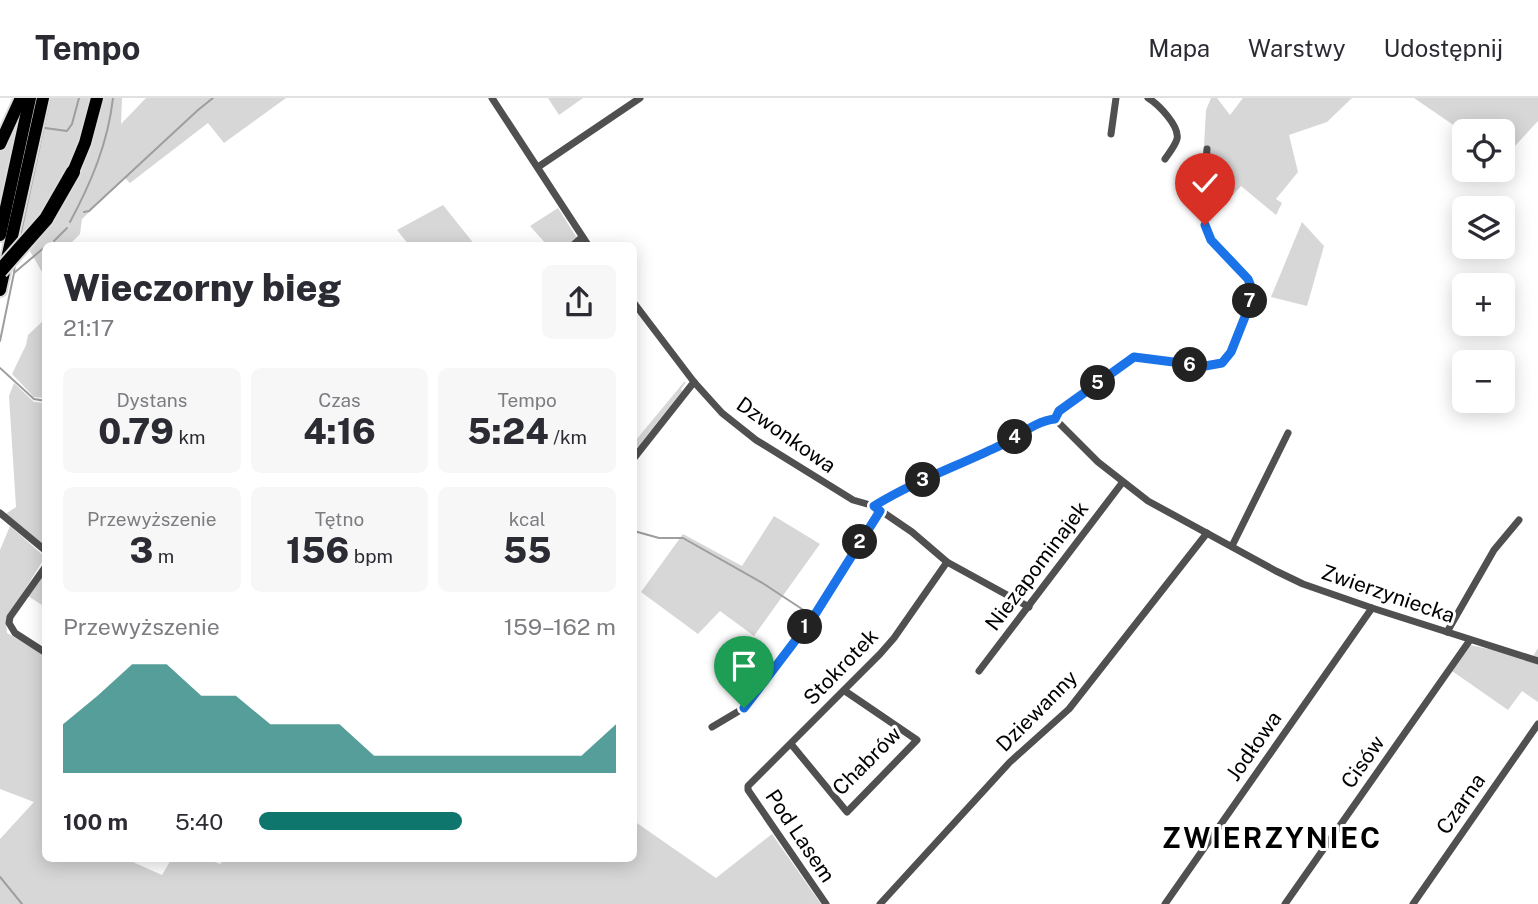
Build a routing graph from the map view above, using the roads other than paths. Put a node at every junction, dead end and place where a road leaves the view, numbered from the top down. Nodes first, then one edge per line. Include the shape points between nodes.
1 (21, 98) edge
2 (30, 98) edge
3 (43, 98) edge
4 (97, 98) edge
5 (492, 98) edge
6 (639, 98) edge
7 (1116, 98) edge
8 (1148, 98) edge
9 (1111, 134) dead end
10 (0, 144) edge
11 (1207, 149) dead end
12 (1165, 159) dead end
13 (538, 167) junction
14 (73, 172) joint
15 (0, 235) edge
16 (582, 237) junction
17 (576, 242) edge
18 (585, 242) edge
19 (0, 271) edge
20 (0, 290) edge
21 (637, 307) edge
22 (694, 382) junction
23 (1055, 419) junction
24 (1288, 433) dead end
25 (637, 453) edge
26 (1122, 483) junction
27 (877, 509) junction
28 (0, 513) edge
29 (1519, 520) dead end
30 (1206, 533) junction
31 (1232, 546) junction
32 (42, 548) edge
33 (947, 562) junction
34 (42, 572) edge
35 (1029, 607) junction
36 (1372, 608) junction
37 (1447, 632) junction
38 (1469, 640) junction
39 (42, 650) edge
40 (1538, 661) edge
41 (979, 671) dead end
42 (845, 691) junction
43 (1538, 724) edge
44 (712, 727) dead end
45 (791, 744) junction
46 (748, 786) joint
47 (826, 904) edge
48 (880, 904) edge
49 (1165, 904) edge
50 (1285, 904) edge
51 (1413, 904) edge

1 - 10 main road
2 - 15 main road
3 - 20 main road
4 - 14 main road
5 - 13 street
6 - 13 street
7 - 9 street
8 - 12 street via 1177,133
11 - 23 street via 1205,225 1211,240 1248,279 1254,294 1231,352 1222,363 1205,366 1134,357 1059,411
13 - 16 street
14 - 19 highway, bridge via 46,219
16 - 17 street
16 - 18 street
21 - 22 street, Dzwonkowa
22 - 25 street
22 - 27 street, Dzwonkowa via 722,413 769,449 853,500
23 - 26 street, Zwierzyniecka
23 - 27 street via 943,469
24 - 31 street
26 - 30 street, Zwierzyniecka
26 - 35 street, Niezapominajek
27 - 33 street, Dzwonkowa
27 - 44 street via 814,616 744,708
28 - 32 street
29 - 37 street via 1494,550
30 - 31 street, Zwierzyniecka
30 - 48 street, Dziewanny via 1069,709 1010,762
31 - 36 street, Zwierzyniecka via 1303,584
33 - 35 street, Dzwonkowa
33 - 42 street, Stokrotek via 894,638
34 - 39 street via 10,617 9,626
35 - 41 street, Niezapominajek
36 - 37 street, Zwierzyniecka
36 - 49 street, Jodłowa
37 - 38 street, Zwierzyniecka
38 - 40 street, Zwierzyniecka
38 - 50 street, Cisów
42 - 45 street, Stokrotek
42 - 45 street, Chabrów via 917,740 847,812
43 - 51 street, Czarna
45 - 46 street, Stokrotek
46 - 47 street, Pod Lasem

